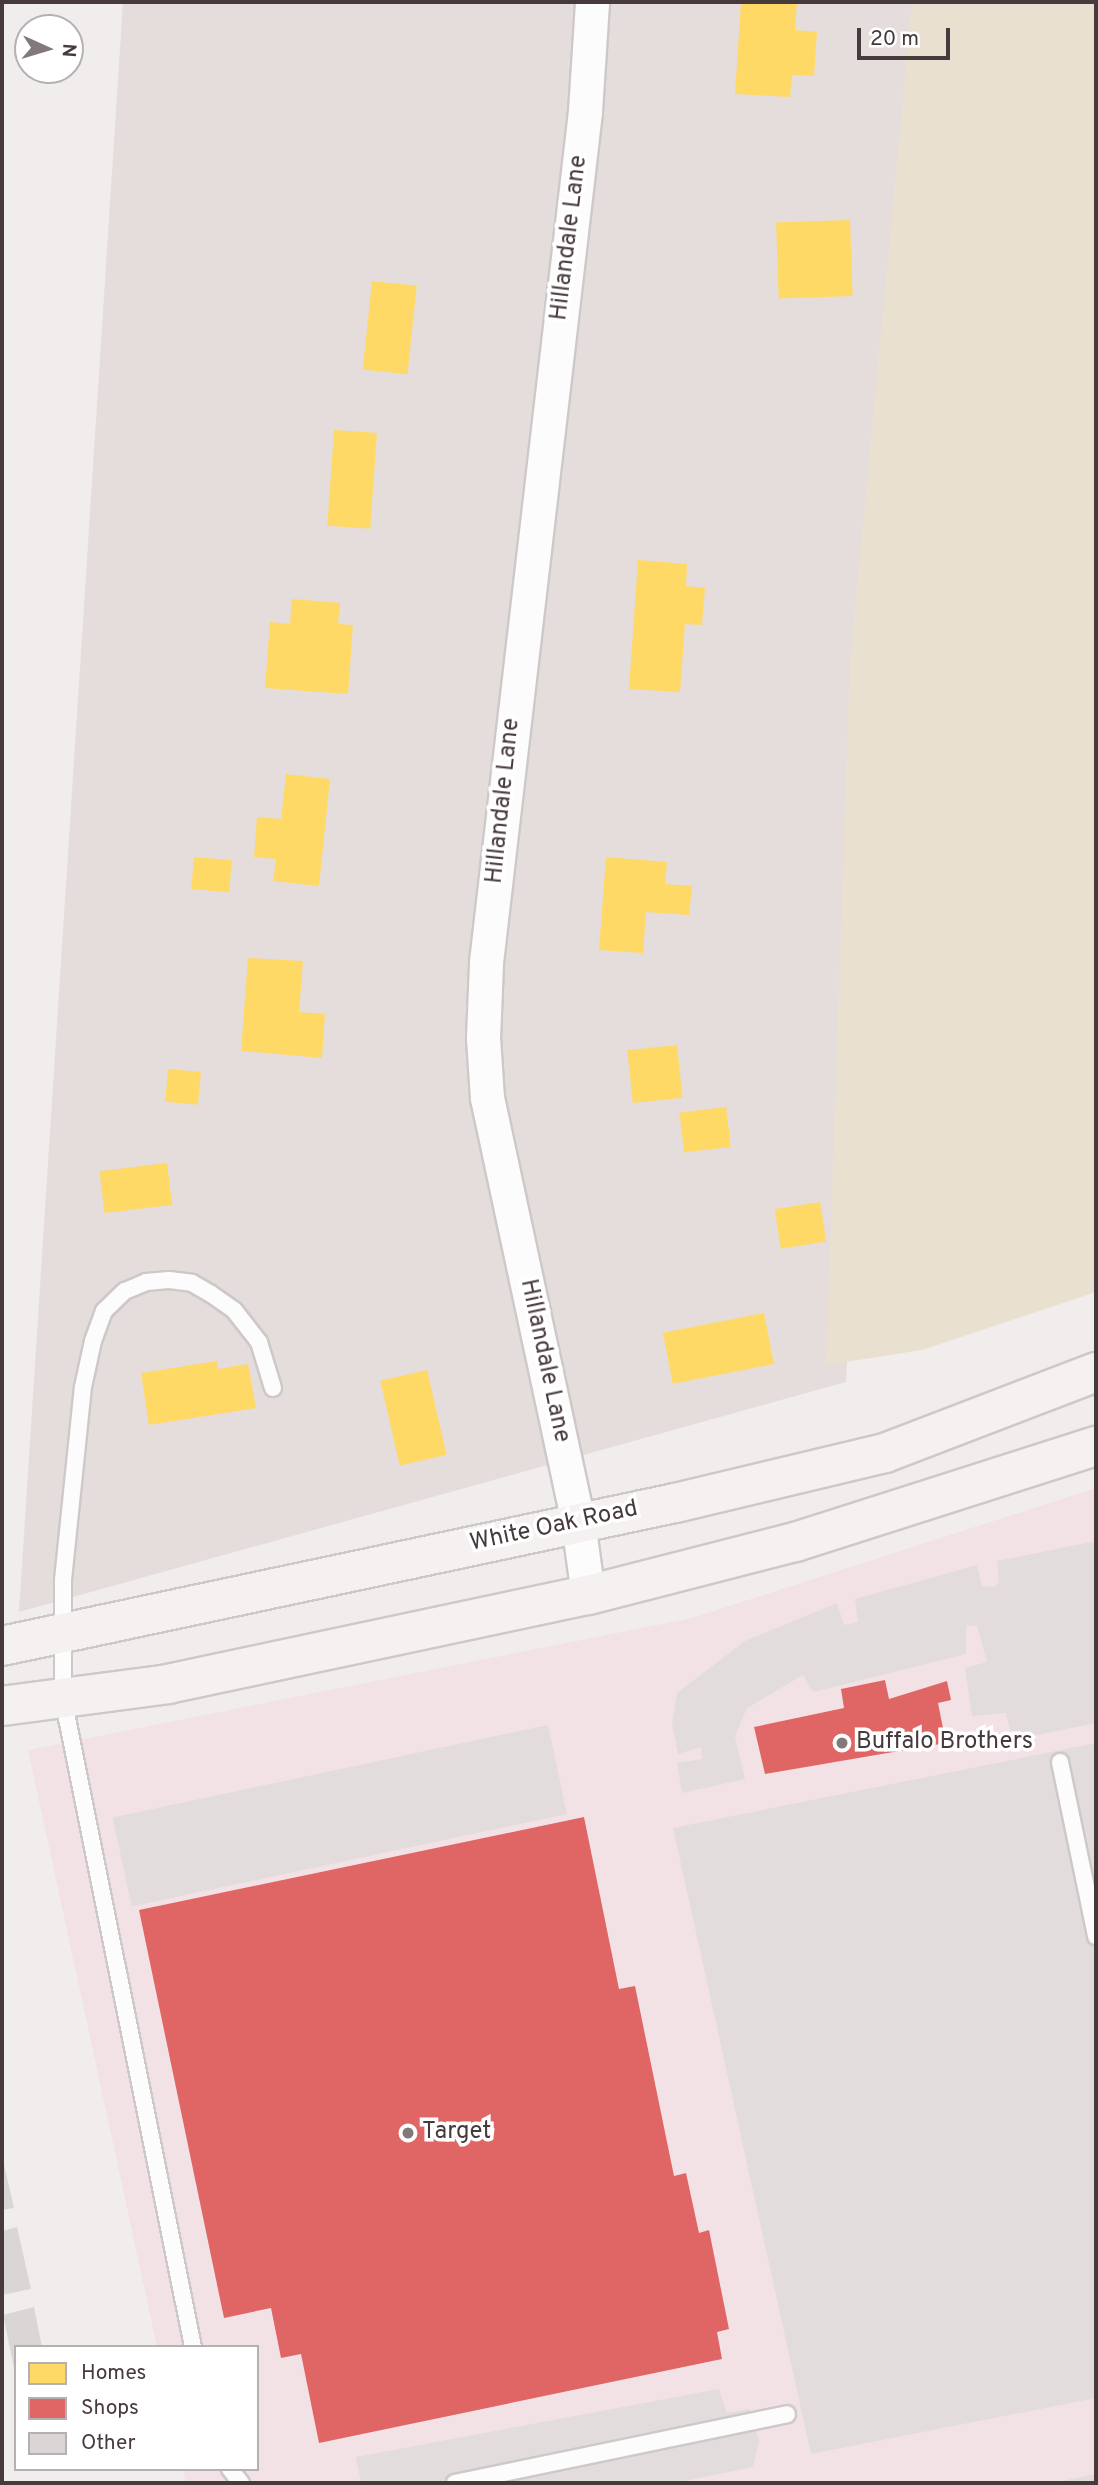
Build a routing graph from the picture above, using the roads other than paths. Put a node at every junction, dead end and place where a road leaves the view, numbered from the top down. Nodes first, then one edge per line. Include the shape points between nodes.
1 (592, 2) edge
2 (1096, 1372) edge
3 (274, 1388) dead end
4 (1096, 1446) edge
5 (578, 1522) junction
6 (588, 1595) junction
7 (62, 1634) junction
8 (2, 1646) edge
9 (63, 1698) junction
10 (2, 1706) edge
11 (1060, 1762) dead end
12 (1096, 1937) edge
13 (193, 2345) edge
14 (787, 2414) dead end
15 (456, 2483) edge

1 - 5 street, Hillandale Lane via 585,111 486,962 484,1038 488,1098
2 - 5 street, White Oak Road via 885,1453
3 - 7 lane via 259,1342 234,1310 192,1283 146,1282 125,1291 104,1311 83,1387 63,1580
4 - 6 street via 795,1542
5 - 6 street, Hillandale Lane
5 - 7 street, White Oak Road
6 - 9 street via 168,1684
7 - 8 street, White Oak Road
7 - 9 lane
9 - 10 street
9 - 13 lane
11 - 12 lane
14 - 15 lane

